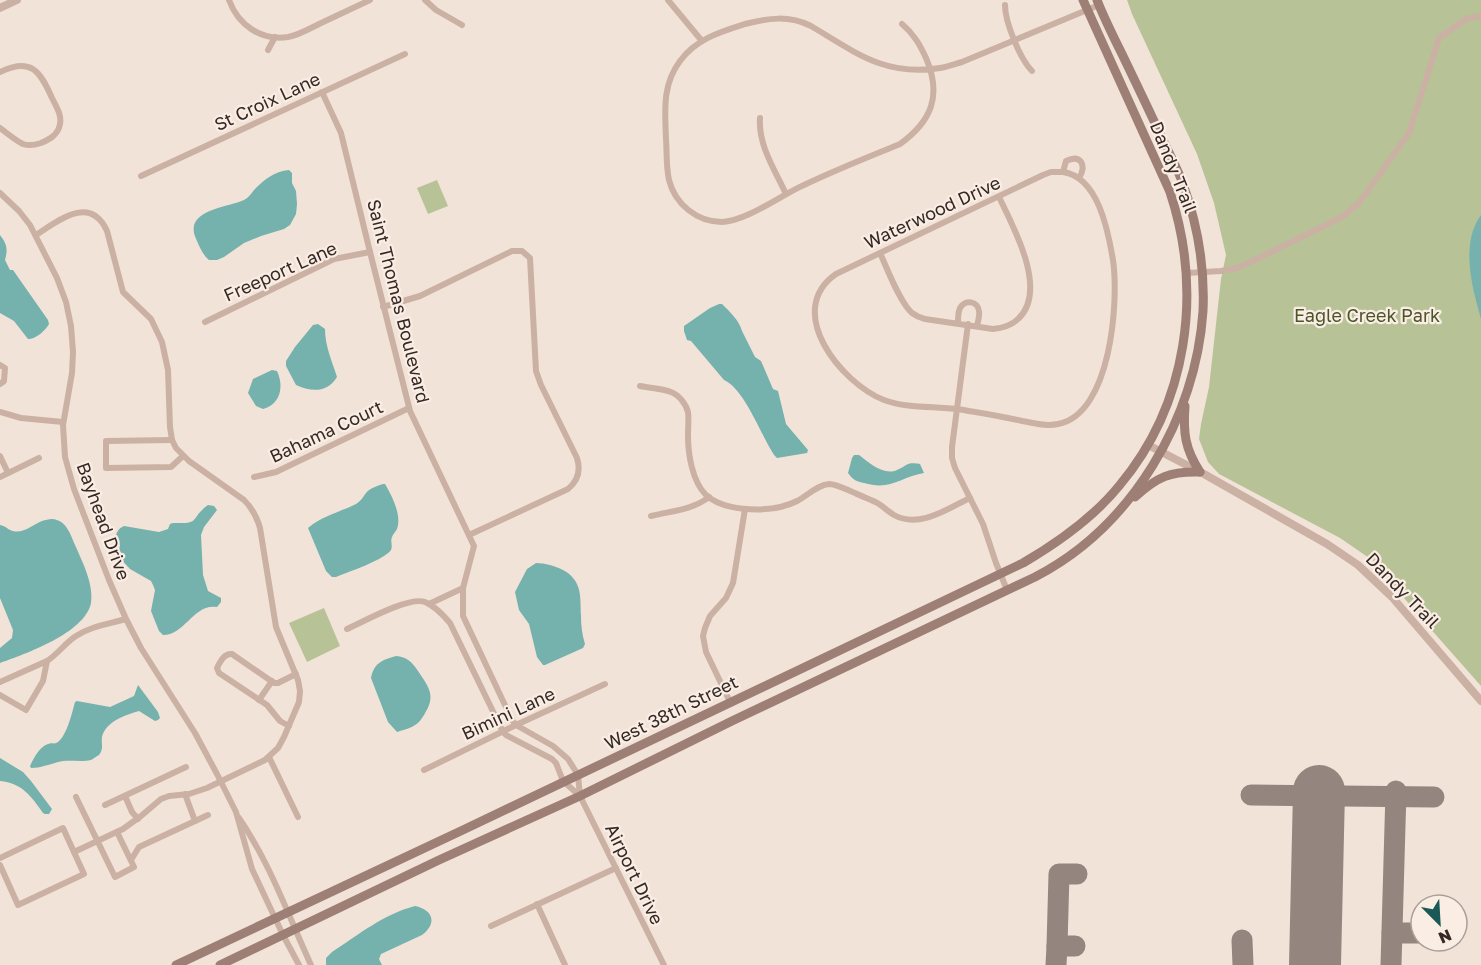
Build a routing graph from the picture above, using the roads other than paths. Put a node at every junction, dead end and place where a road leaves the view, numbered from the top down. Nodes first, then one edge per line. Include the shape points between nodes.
1 (17, 0) edge
2 (229, 0) edge
3 (370, 0) edge
4 (425, 0) edge
5 (668, 0) edge
6 (1083, 0) edge
7 (1098, 3) edge
8 (1005, 6) dead end
9 (0, 8) edge
10 (1086, 10) junction
11 (1481, 16) edge
12 (902, 24) dead end
13 (462, 25) dead end
14 (275, 37) junction
15 (1015, 39) junction
16 (702, 41) junction
17 (268, 50) dead end
18 (405, 54) dead end
19 (931, 69) junction
20 (1032, 71) dead end
21 (0, 72) edge
22 (322, 92) junction
23 (760, 118) dead end
24 (0, 128) edge
25 (1063, 172) junction
26 (141, 176) dead end
27 (1079, 178) junction
28 (0, 193) edge
29 (786, 194) junction
30 (999, 197) junction
31 (36, 235) junction
32 (370, 252) junction
33 (880, 253) junction
34 (1202, 272) junction
35 (1187, 273) junction
36 (383, 307) junction
37 (205, 322) dead end
38 (958, 323) junction
39 (968, 324) junction
40 (977, 326) junction
41 (0, 365) edge
42 (0, 384) edge
43 (639, 386) dead end
44 (1185, 398) junction
45 (409, 408) junction
46 (956, 408) junction
47 (0, 412) edge
48 (63, 422) junction
49 (172, 440) junction
50 (1148, 445) junction
51 (1160, 451) junction
52 (0, 456) edge
53 (183, 456) junction
54 (39, 458) dead end
55 (1200, 472) junction
56 (8, 473) junction
57 (0, 477) edge
58 (254, 477) dead end
59 (709, 497) junction
60 (970, 498) junction
61 (745, 509) junction
62 (1115, 514) junction
63 (651, 516) dead end
64 (469, 535) junction
65 (1000, 574) junction
66 (463, 588) junction
67 (1007, 590) junction
68 (429, 604) junction
69 (463, 616) junction
70 (126, 619) junction
71 (450, 623) junction
72 (347, 629) dead end
73 (47, 661) junction
74 (296, 674) junction
75 (272, 681) junction
76 (0, 682) edge
77 (606, 684) dead end
78 (0, 695) edge
79 (259, 700) junction
80 (1481, 701) edge
81 (730, 702) junction
82 (516, 725) junction
83 (289, 726) junction
84 (502, 732) junction
85 (269, 757) junction
86 (186, 767) dead end
87 (424, 770) dead end
88 (578, 775) junction
89 (563, 781) junction
90 (222, 782) junction
91 (185, 794) junction
92 (125, 796) junction
93 (580, 796) junction
94 (76, 797) dead end
95 (105, 805) dead end
96 (236, 812) junction
97 (208, 815) dead end
98 (298, 817) dead end
99 (138, 819) junction
100 (195, 821) junction
101 (117, 832) junction
102 (97, 841) junction
103 (74, 852) junction
104 (0, 858) edge
105 (131, 860) junction
106 (0, 865) edge
107 (616, 868) junction
108 (537, 904) junction
109 (288, 912) junction
110 (275, 918) junction
111 (491, 926) dead end
112 (295, 929) junction
113 (283, 935) junction
114 (176, 965) edge
115 (220, 965) edge
116 (299, 965) edge
117 (311, 965) edge
118 (565, 965) edge
119 (664, 965) edge

1 - 9 street
2 - 14 street via 246,26
3 - 14 street via 297,35
4 - 13 street
5 - 16 street
6 - 10 main road, Dandy Trail
7 - 10 street
7 - 34 main road, Dandy Trail via 1182,180
8 - 15 street
10 - 15 street
10 - 35 main road, Dandy Trail via 1170,192
11 - 34 street via 1466,19 1439,38 1409,133 1359,203 1342,217 1237,268
12 - 19 street via 918,41
14 - 17 street
15 - 19 street via 962,62
15 - 20 street
16 - 19 street via 718,32 762,20 787,18 805,23 868,60 897,68
16 - 29 street via 678,63 666,90 669,181 677,198 701,218 729,221
18 - 22 street, St Croix Lane
19 - 29 street via 932,105 923,124 910,137
21 - 24 street via 10,67 29,67 41,76 60,118 54,136 36,145 19,142
22 - 26 street, St Croix Lane
22 - 32 street, Saint Thomas Boulevard via 341,133
23 - 29 street via 763,143
25 - 27 street, Waterwood Drive
25 - 27 street via 1066,161 1076,159 1083,168
25 - 30 street, Waterwood Drive via 1047,173
27 - 46 street via 1088,186 1101,213 1115,287 1114,323 1103,368 1089,401 1077,416 1057,425
28 - 31 street, Bayhead Drive
30 - 33 street, Waterwood Drive
30 - 40 street via 1024,254 1029,279 1028,305 1011,325 993,329
31 - 48 street, Bayhead Drive via 66,302 71,326 72,369
31 - 49 street via 75,212 93,215 103,224 123,292 151,319 162,342 168,370
32 - 36 street, Saint Thomas Boulevard
32 - 37 street, Freeport Lane via 334,259
33 - 38 street via 905,305 913,313 926,319
33 - 46 street, Waterwood Drive via 833,276 821,289 814,315 819,332 844,373 876,396 917,407
34 - 35 street
34 - 44 main road, Dandy Trail via 1200,333
35 - 50 main road, Dandy Trail via 1187,307 1176,380
36 - 45 street, Saint Thomas Boulevard
36 - 64 street via 420,296 512,251 524,252 531,262 536,371 579,463 578,477 564,491
38 - 39 street
38 - 40 street via 961,306 972,302 979,309
39 - 40 street
39 - 46 street
41 - 42 street via 5,368
43 - 59 street via 671,392 683,402 688,414 688,444 694,471 699,486
44 - 51 main road, Dandy Trail
44 - 55 main road via 1185,438
45 - 58 street, Bahama Court via 276,472
45 - 64 street, Saint Thomas Boulevard
46 - 60 street via 952,458
47 - 48 street
48 - 70 street, Bayhead Drive via 71,482
49 - 53 street
49 - 53 street via 106,441 106,468 171,467
50 - 51 street, Dandy Trail
50 - 65 main road, West 38th Street via 1118,488 1085,520 1047,549
51 - 55 street, Dandy Trail
51 - 62 main road, West 38th Street
52 - 56 street
53 - 74 street via 244,500 257,517 276,627
54 - 56 street
55 - 62 main road via 1160,478
55 - 80 street, Dandy Trail via 1358,565 1392,597
56 - 57 street
59 - 61 street
59 - 63 street via 690,507
60 - 61 street via 927,519 911,520 830,484 792,504 764,510
60 - 65 street
61 - 81 street via 733,583 710,616 703,636 705,649
62 - 67 main road, West 38th Street via 1056,565
64 - 66 street, Saint Thomas Boulevard via 474,546
65 - 67 street
65 - 81 main road, West 38th Street
66 - 68 street
66 - 69 street, Saint Thomas Boulevard
67 - 93 main road, West 38th Street
68 - 71 street
68 - 72 street via 405,603
69 - 71 street
69 - 82 street, Saint Thomas Boulevard
70 - 73 street via 83,632
70 - 90 street, Bayhead Drive
71 - 84 street
73 - 76 street
73 - 78 street via 43,681 26,710
74 - 75 street via 278,683
74 - 83 street via 299,702
75 - 79 street
75 - 79 street via 232,654 226,655 217,668
77 - 82 street, Bimini Lane
79 - 83 street
81 - 88 main road, West 38th Street
82 - 84 street, Bimini Lane
82 - 88 street via 553,746
83 - 85 street
84 - 87 street, Bimini Lane
84 - 89 street via 552,759
85 - 90 street
85 - 98 street
86 - 92 street
88 - 89 main road, West 38th Street
88 - 93 street
89 - 93 street
89 - 109 main road, West 38th Street
90 - 91 street
90 - 96 street, Bayhead Drive
91 - 99 street via 161,799
91 - 100 street
92 - 95 street
92 - 99 street
93 - 107 street, Airport Drive
93 - 112 main road, West 38th Street
94 - 102 street
96 - 109 street, Bayhead Drive via 254,840
96 - 110 street, Bayhead Drive via 252,869
97 - 100 street
99 - 101 street
100 - 105 street via 139,847
101 - 102 street
101 - 105 street
102 - 103 street
102 - 105 street via 114,877 134,867
103 - 104 street via 63,828
103 - 106 street via 84,874 18,905
107 - 108 street
107 - 119 street, Airport Drive
108 - 111 street
108 - 118 street
109 - 110 main road, West 38th Street
109 - 112 street, Bayhead Drive
110 - 113 street, Bayhead Drive
110 - 114 main road, West 38th Street
112 - 113 main road, West 38th Street
112 - 117 street, Bayhead Drive
113 - 115 main road, West 38th Street
113 - 116 street, Bayhead Drive

